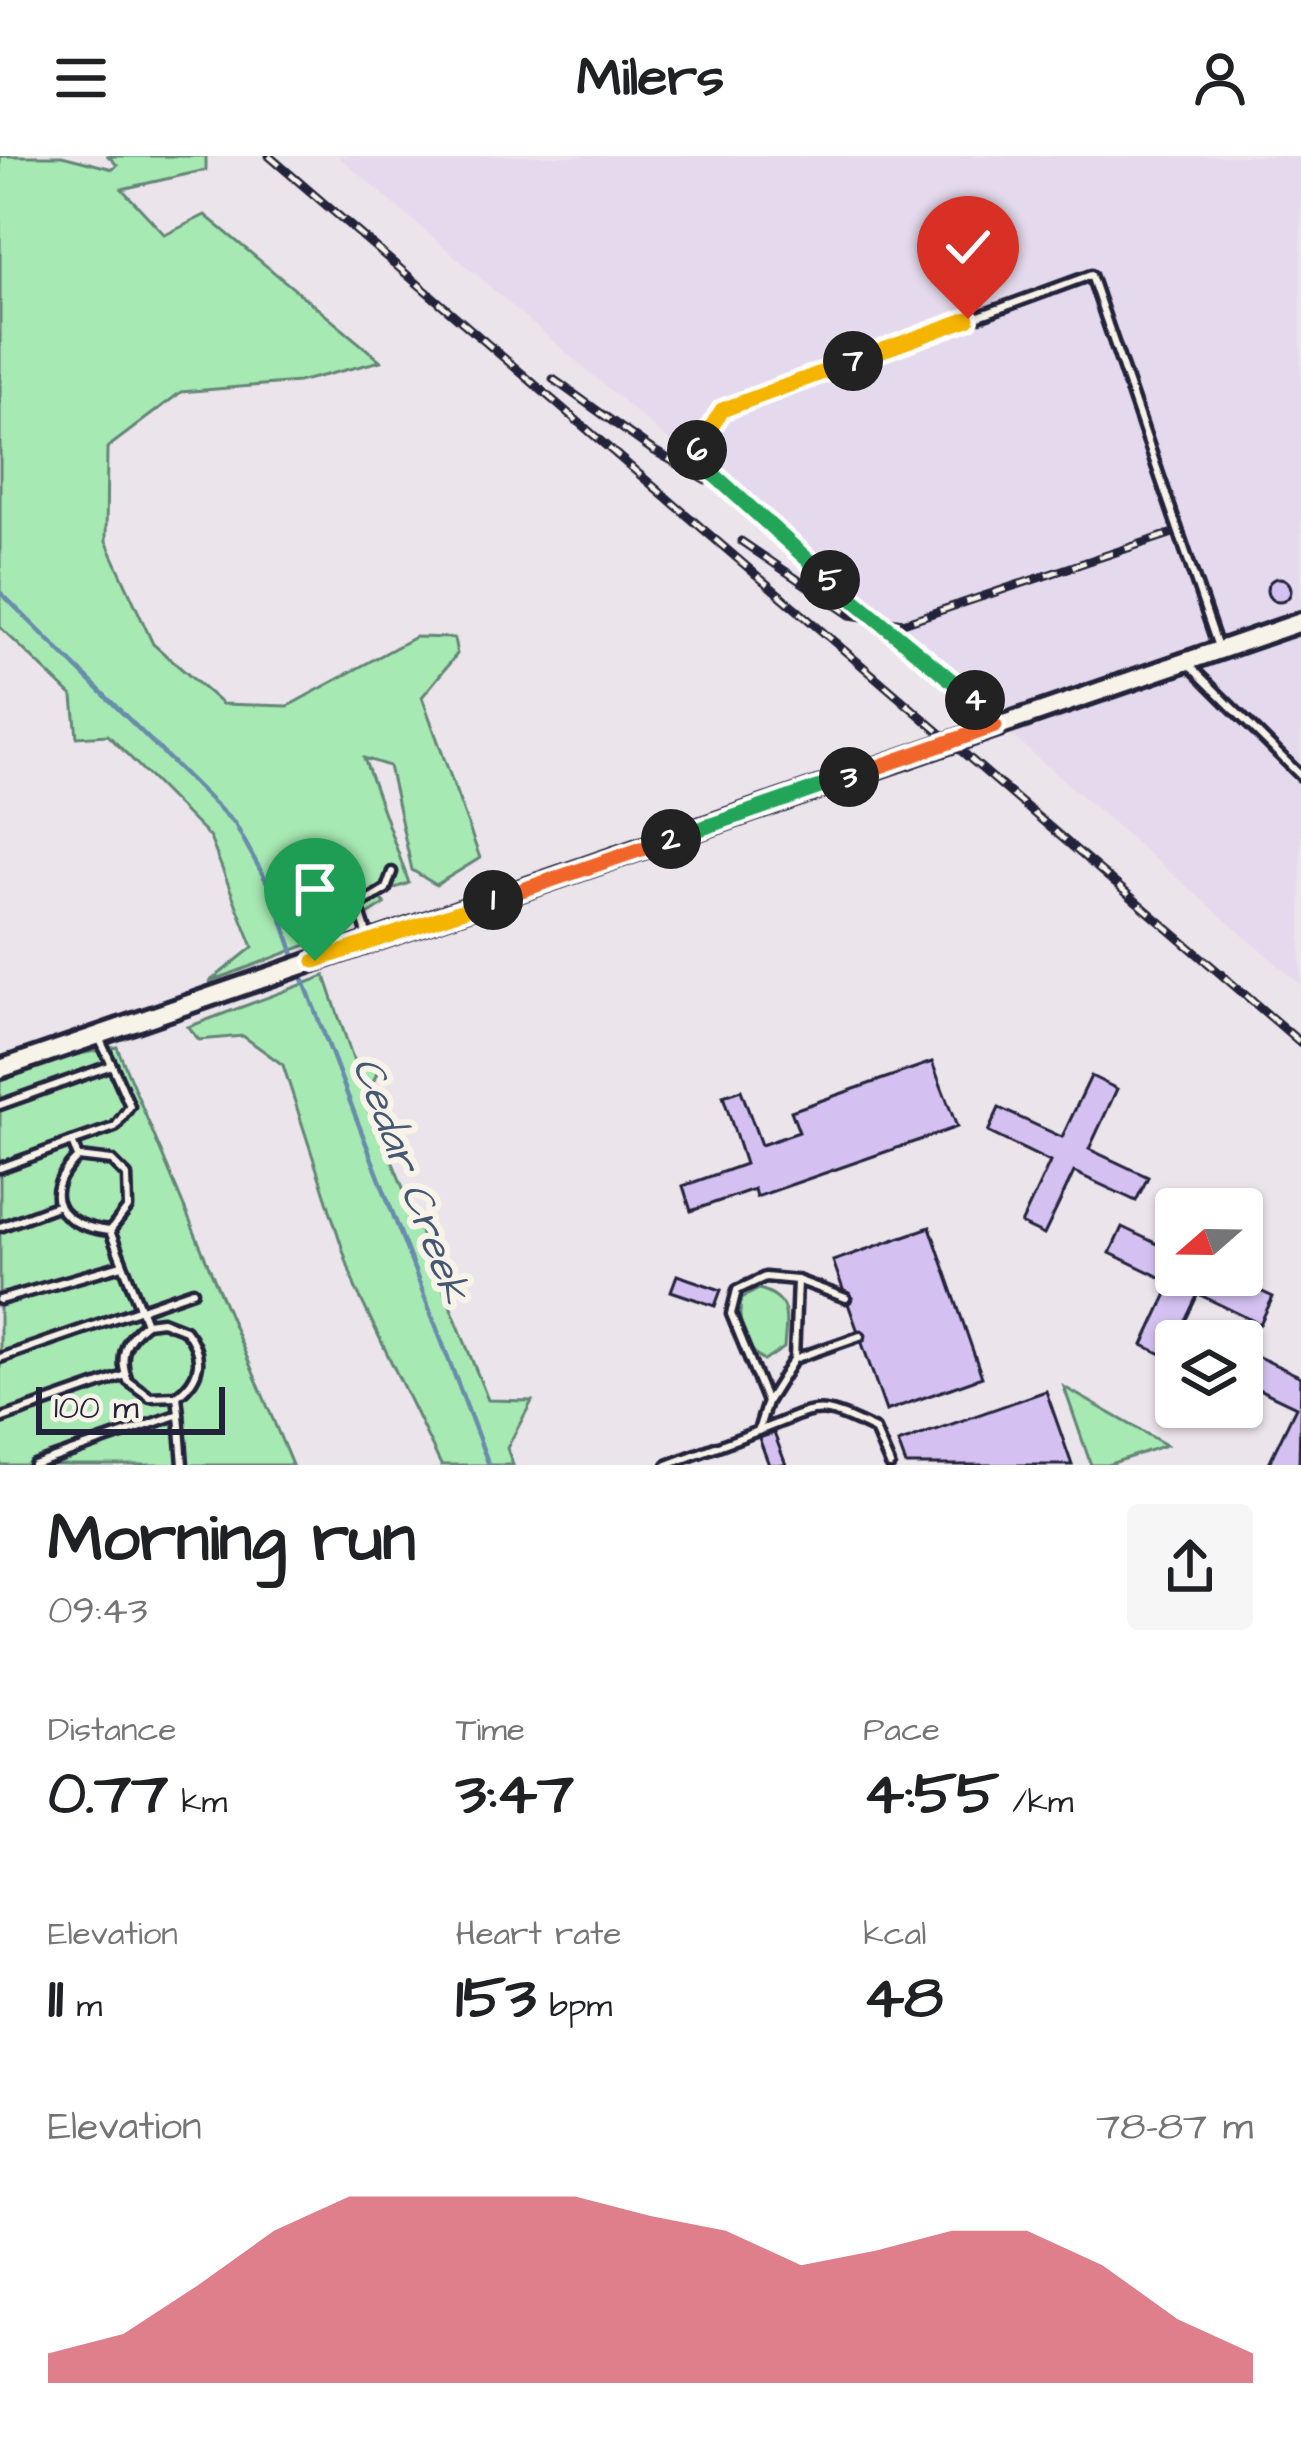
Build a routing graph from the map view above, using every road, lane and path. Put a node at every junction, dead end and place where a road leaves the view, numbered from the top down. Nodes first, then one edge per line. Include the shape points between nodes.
1 (1301, 622) edge
2 (1219, 650) junction
3 (1186, 662) junction
4 (995, 726) junction
5 (1301, 776) edge
6 (392, 872) dead end
7 (358, 905) junction
8 (317, 910) dead end
9 (370, 942) junction
10 (98, 1036) junction
11 (112, 1065) junction
12 (0, 1069) edge
13 (0, 1105) edge
14 (73, 1142) junction
15 (78, 1157) junction
16 (0, 1168) edge
17 (59, 1205) junction
18 (0, 1227) edge
19 (110, 1232) junction
20 (122, 1265) junction
21 (796, 1280) junction
22 (193, 1291) dead end
23 (847, 1298) dead end
24 (0, 1300) edge
25 (139, 1309) junction
26 (146, 1323) junction
27 (860, 1336) dead end
28 (0, 1358) edge
29 (794, 1360) junction
30 (126, 1375) junction
31 (177, 1396) junction
32 (767, 1402) junction
33 (179, 1414) junction
34 (0, 1419) edge
35 (758, 1431) junction
36 (34, 1465) edge
37 (183, 1465) edge
38 (667, 1465) edge
39 (890, 1465) edge

1 - 2 main road
2 - 3 main road
2 - 4 lane via 1090,275 722,410 696,446 700,462 979,702
3 - 4 main road
3 - 5 lane
4 - 9 main road
6 - 7 lane via 386,889
7 - 8 lane
7 - 9 lane
9 - 10 main road
10 - 11 lane
10 - 12 main road
11 - 13 lane
11 - 14 lane via 130,1106 115,1127
14 - 15 lane
14 - 16 lane
15 - 17 lane via 58,1183
15 - 19 lane via 112,1161 127,1176 128,1208
17 - 18 lane
17 - 19 lane via 77,1226
19 - 20 lane
20 - 24 lane
20 - 25 lane
21 - 23 lane
21 - 29 lane
21 - 32 lane via 765,1276 737,1289 731,1315
22 - 25 lane
25 - 26 lane
25 - 28 lane
26 - 30 lane via 127,1342
26 - 31 lane via 173,1323 196,1343 197,1373
27 - 29 lane
29 - 32 lane
30 - 31 lane via 150,1397
30 - 34 lane
31 - 33 lane
32 - 35 lane
33 - 36 lane
33 - 37 lane
35 - 38 lane
35 - 39 lane via 822,1407 875,1430

